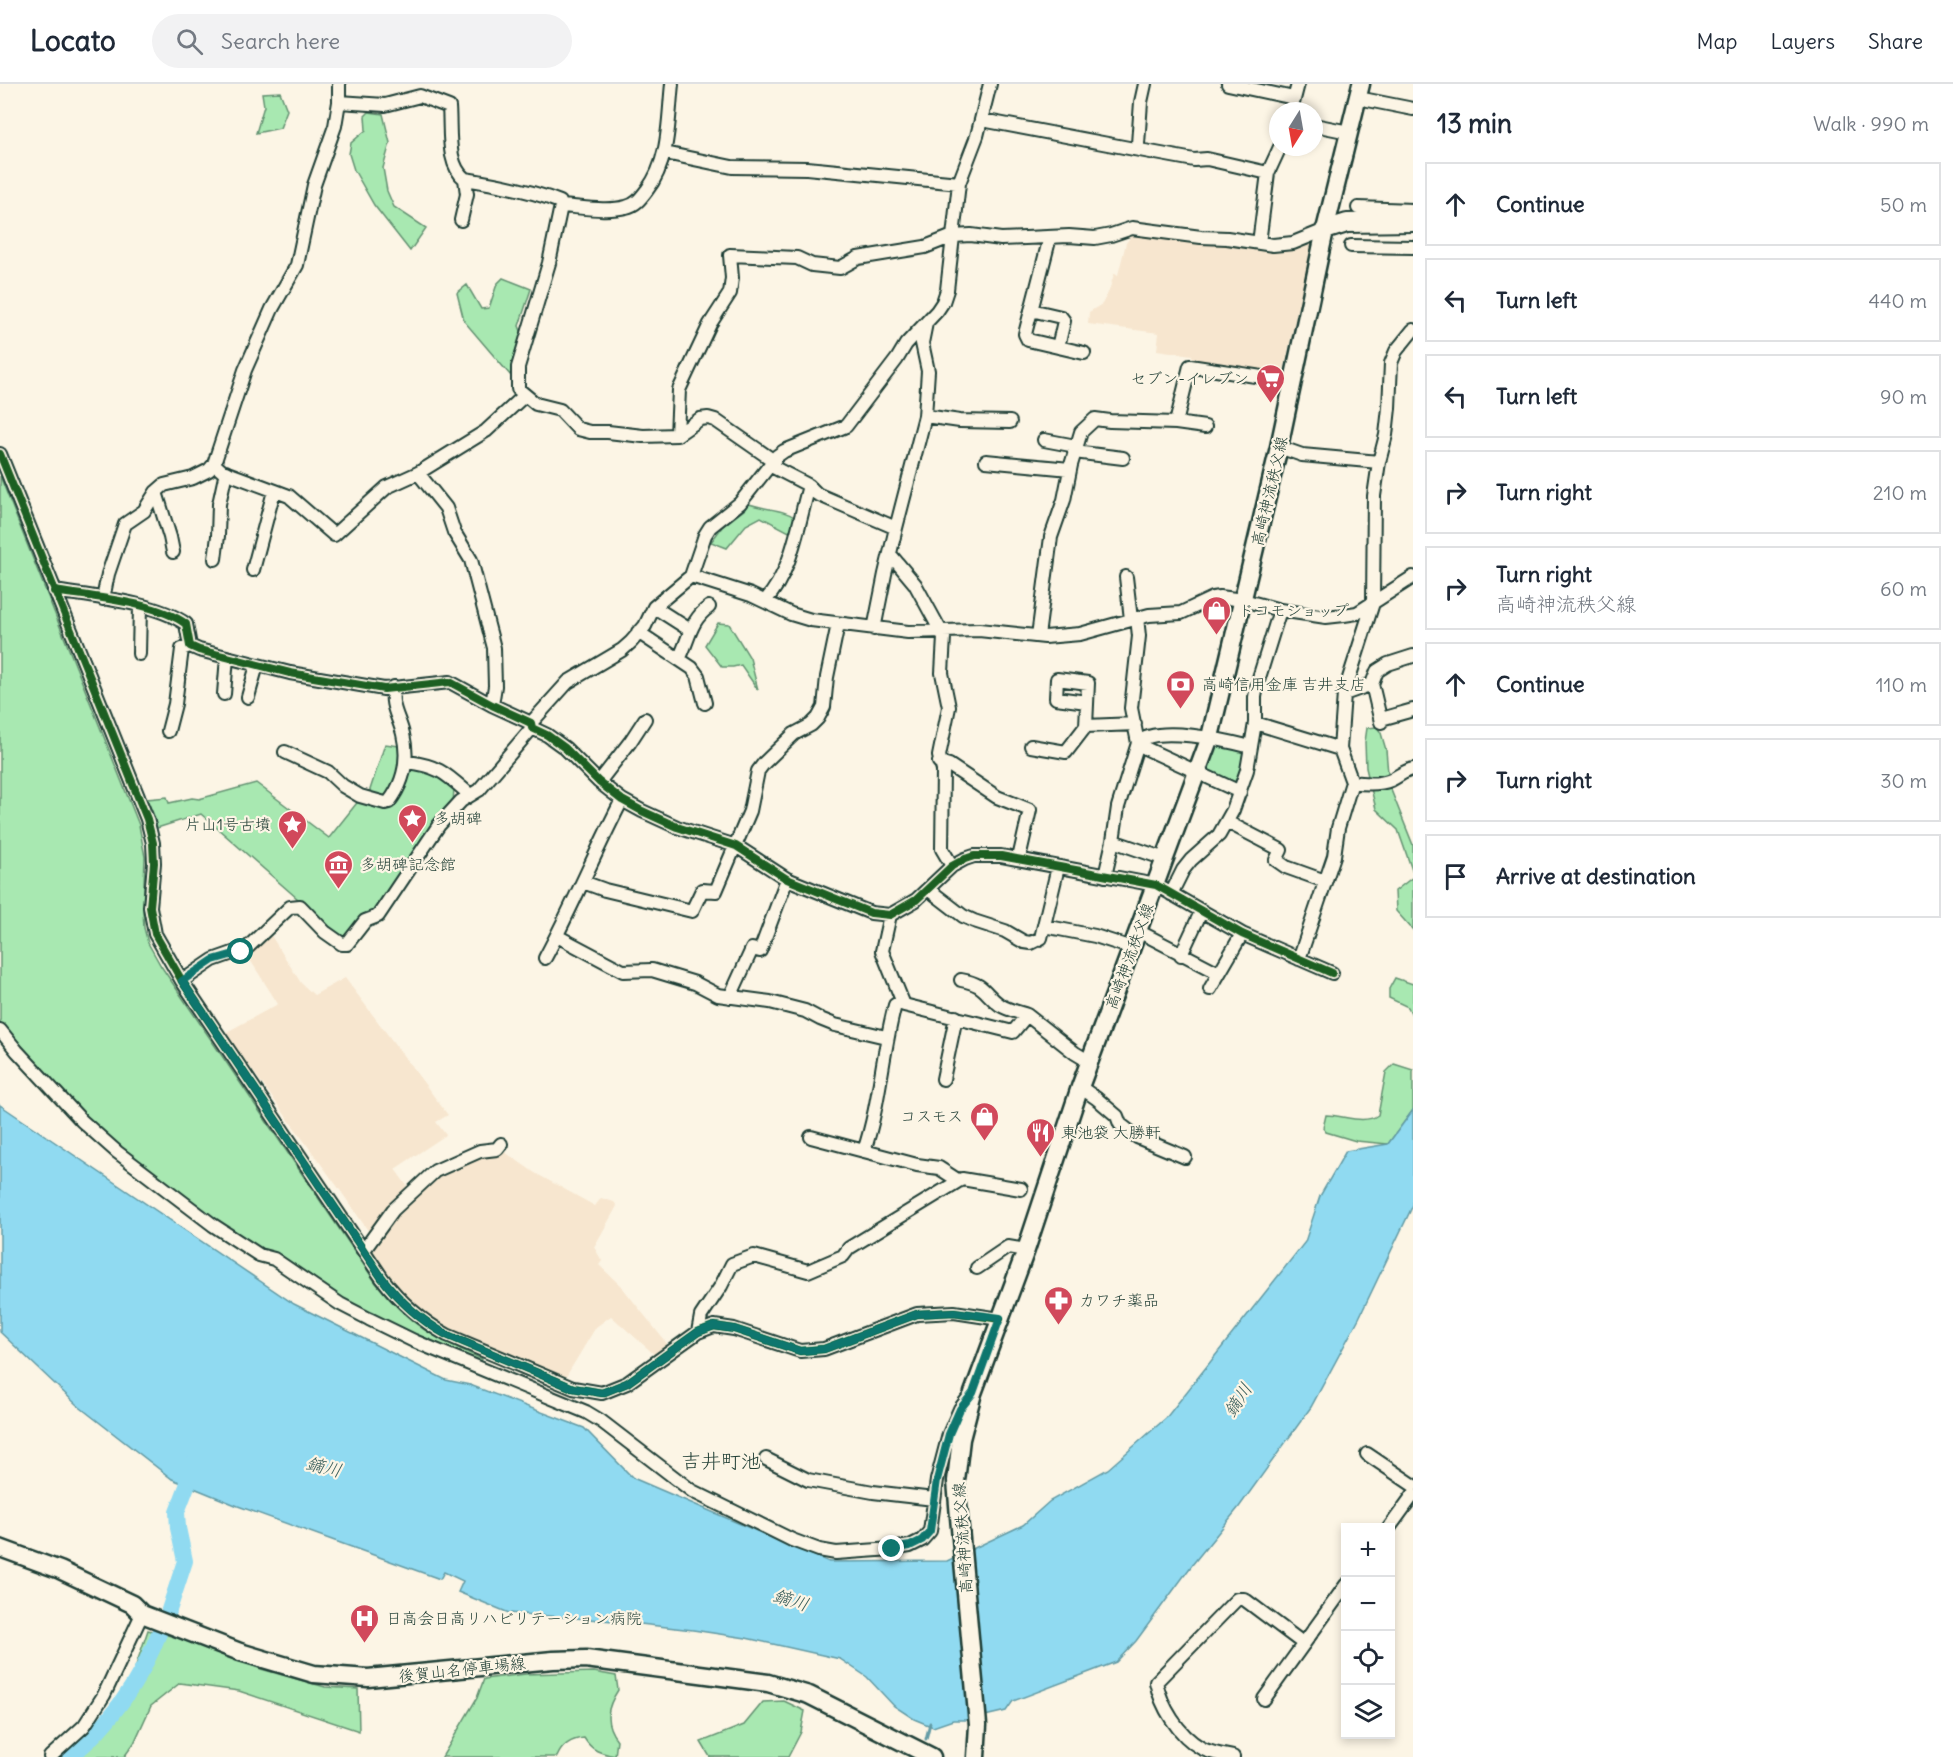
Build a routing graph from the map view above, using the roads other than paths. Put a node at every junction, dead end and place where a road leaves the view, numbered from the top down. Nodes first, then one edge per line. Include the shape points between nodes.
1 (339, 84) edge
2 (672, 84) edge
3 (990, 84) edge
4 (1146, 84) edge
5 (1228, 84) edge
6 (1298, 84) edge
7 (421, 90) edge
8 (1360, 91) edge
9 (339, 102) junction
10 (1284, 102) edge
11 (1294, 102) edge
12 (1413, 109) edge
13 (982, 120) junction
14 (1323, 127) edge
15 (1348, 132) junction
16 (1134, 149) junction
17 (665, 153) junction
18 (1276, 156) edge
19 (1268, 173) junction
20 (465, 179) junction
21 (959, 183) junction
22 (561, 206) junction
23 (1358, 208) dead end
24 (1413, 210) edge
25 (461, 220) dead end
26 (1413, 222) edge
27 (1325, 230) junction
28 (1413, 234) edge
29 (953, 236) junction
30 (1050, 237) junction
31 (1259, 243) junction
32 (1350, 246) dead end
33 (1413, 247) edge
34 (1031, 310) junction
35 (926, 323) junction
36 (1413, 330) edge
37 (1058, 347) junction
38 (1084, 353) dead end
39 (1294, 382) junction
40 (525, 395) junction
41 (926, 416) junction
42 (1010, 422) dead end
43 (1176, 423) junction
44 (1205, 427) dead end
45 (677, 435) junction
46 (1044, 440) dead end
47 (1279, 447) junction
48 (1076, 449) junction
49 (0, 454) edge
50 (1123, 458) dead end
51 (986, 461) dead end
52 (1379, 462) junction
53 (773, 463) junction
54 (213, 464) junction
55 (1070, 469) junction
56 (226, 472) junction
57 (418, 473) junction
58 (809, 486) junction
59 (274, 491) junction
60 (156, 492) junction
61 (897, 528) junction
62 (173, 552) dead end
63 (891, 554) junction
64 (215, 559) dead end
65 (253, 570) dead end
66 (691, 576) junction
67 (1126, 577) dead end
68 (1413, 577) edge
69 (54, 591) junction
70 (103, 599) junction
71 (1243, 600) junction
72 (765, 601) junction
73 (1373, 603) junction
74 (140, 606) junction
75 (654, 607) junction
76 (708, 607) dead end
77 (1280, 610) junction
78 (1134, 619) junction
79 (838, 624) junction
80 (874, 629) junction
81 (690, 630) junction
82 (942, 631) junction
83 (638, 632) junction
84 (1038, 636) junction
85 (190, 646) junction
86 (139, 654) dead end
87 (1413, 656) edge
88 (227, 657) junction
89 (679, 659) junction
90 (257, 665) junction
91 (1372, 684) junction
92 (393, 687) junction
93 (224, 694) dead end
94 (1344, 694) junction
95 (248, 697) dead end
96 (1087, 702) dead end
97 (705, 703) dead end
98 (492, 705) junction
99 (1413, 711) edge
100 (645, 718) dead end
101 (1255, 723) junction
102 (1135, 724) junction
103 (531, 726) junction
104 (1086, 726) junction
105 (168, 731) dead end
106 (1210, 737) junction
107 (1138, 743) junction
108 (1031, 746) dead end
109 (1251, 747) junction
110 (1340, 749) junction
111 (285, 752) dead end
112 (407, 762) junction
113 (939, 762) junction
114 (1413, 769) edge
115 (1198, 772) junction
116 (599, 782) junction
117 (1352, 782) junction
118 (1240, 792) junction
119 (470, 795) junction
120 (622, 800) junction
121 (1227, 822) junction
122 (1113, 841) junction
123 (736, 846) junction
124 (1019, 858) junction
125 (1166, 860) junction
126 (952, 866) junction
127 (1058, 867) junction
128 (1105, 876) junction
129 (787, 879) junction
130 (1325, 881) junction
131 (583, 882) junction
132 (1156, 885) junction
133 (928, 889) junction
134 (1171, 894) junction
135 (1201, 912) junction
136 (890, 915) junction
137 (1044, 926) junction
138 (1138, 930) junction
139 (1242, 934) junction
140 (557, 936) junction
141 (1132, 948) junction
142 (1181, 955) junction
143 (545, 958) dead end
144 (1299, 959) junction
145 (1219, 973) junction
146 (1332, 973) dead end
147 (962, 980) dead end
148 (182, 981) junction
149 (1210, 989) dead end
150 (730, 998) junction
151 (902, 1001) junction
152 (1027, 1015) junction
153 (956, 1017) junction
154 (0, 1030) edge
155 (886, 1037) junction
156 (1090, 1062) junction
157 (943, 1079) dead end
158 (1080, 1086) junction
159 (811, 1137) dead end
160 (501, 1144) dead end
161 (864, 1151) junction
162 (1185, 1157) dead end
163 (958, 1182) junction
164 (1021, 1190) dead end
165 (364, 1250) junction
166 (1026, 1250) junction
167 (977, 1268) dead end
168 (1000, 1318) junction
169 (698, 1332) junction
170 (973, 1393) junction
171 (1367, 1454) dead end
172 (766, 1459) dead end
173 (1413, 1485) edge
174 (1413, 1496) edge
175 (934, 1499) junction
176 (1392, 1523) edge
177 (0, 1548) edge
178 (1341, 1592) edge
179 (142, 1614) junction
180 (1304, 1644) junction
181 (1264, 1699) dead end
182 (50, 1757) edge
183 (932, 1757) edge
184 (976, 1757) edge
185 (1233, 1757) edge

1 - 9 street
2 - 17 street
3 - 13 street
4 - 16 street via 1138,144
5 - 10 street
6 - 11 street
7 - 9 street via 385,105
7 - 20 street via 449,108 452,160 457,173
8 - 12 street
8 - 15 main road, 高崎神流秩父線
9 - 54 street via 335,126 314,185 297,265 245,370
13 - 16 street
13 - 21 street
14 - 15 street
15 - 27 main road, 高崎神流秩父線
16 - 19 street via 1207,159
17 - 21 street via 732,167 807,168
17 - 22 street via 654,180 633,205
18 - 19 street
19 - 31 street
20 - 22 street via 544,196
20 - 25 street
21 - 29 street
22 - 40 street via 518,367 518,388
23 - 24 street
26 - 27 highway via 1347,223
27 - 28 highway via 1346,234
27 - 31 street via 1293,243
27 - 39 main road, 高崎神流秩父線
29 - 30 street
29 - 35 street via 944,302
29 - 45 street via 925,247 858,258 840,268 812,266 797,258 730,255 730,293 710,324 679,390
30 - 31 street via 1103,238 1132,228
30 - 34 street
32 - 33 street
34 - 37 street via 1025,334 1028,340
34 - 37 street via 1064,321
35 - 41 street via 922,343 928,371
35 - 53 street via 846,426 784,451
36 - 52 street via 1391,363 1388,417
37 - 38 street
39 - 43 street via 1190,366
39 - 47 main road, 高崎神流秩父線
40 - 45 street via 536,404 560,410 578,429 643,436
40 - 57 street via 486,431
41 - 42 street
41 - 61 street
43 - 44 street
43 - 48 street via 1095,419 1081,432
45 - 53 street via 700,419 715,420
46 - 48 street
47 - 52 street via 1302,455
47 - 71 main road, 高崎神流秩父線
48 - 50 street
48 - 55 street
49 - 69 street
51 - 55 street
52 - 73 street via 1374,496
53 - 58 street
53 - 66 street via 740,503 710,526
54 - 56 street
54 - 60 street via 193,478 164,485
55 - 84 street via 1051,537
56 - 59 street
56 - 64 street
57 - 59 street via 387,487 334,535 289,495
57 - 98 street via 441,500 471,560 494,648
58 - 61 street via 825,498
58 - 72 street via 789,558
59 - 65 street
60 - 62 street
60 - 70 street via 144,511 125,524
61 - 63 street
63 - 80 street
63 - 82 street via 915,584
66 - 72 street
66 - 75 street
67 - 78 street
68 - 73 street
69 - 70 street
69 - 148 street via 147,819 153,843 150,908 155,934
70 - 74 street
71 - 77 street
71 - 78 street via 1213,598 1181,613
71 - 106 main road, 高崎神流秩父線
72 - 79 street via 799,617
73 - 77 street via 1357,613 1326,617
73 - 94 street
74 - 85 street via 186,624
74 - 86 street
75 - 81 street
75 - 83 street
76 - 81 street via 699,613
77 - 101 street via 1258,681
78 - 84 street via 1080,634
78 - 102 street via 1139,636 1131,698
79 - 80 street
79 - 123 street via 824,707 811,725 794,734 758,771 750,811
80 - 82 street
81 - 89 street
82 - 84 street
82 - 113 street via 942,680 949,707
83 - 89 street
83 - 103 street via 622,650 568,682
85 - 88 street
85 - 105 street via 182,649
87 - 91 street via 1377,670
88 - 90 street
88 - 93 street
89 - 97 street via 698,676
90 - 92 street via 384,689
90 - 95 street
91 - 94 street
91 - 99 street via 1381,721
92 - 98 street via 450,681
92 - 112 street via 392,707 403,733
94 - 110 street
96 - 104 street
98 - 103 street
100 - 116 street
101 - 109 street
101 - 110 street
102 - 104 street
102 - 107 street
103 - 116 street via 565,747
103 - 119 street via 479,790
104 - 108 street via 1066,752
106 - 107 street via 1161,736
106 - 109 street
106 - 115 main road, 高崎神流秩父線
107 - 115 street
107 - 122 street via 1118,807
109 - 118 street
110 - 117 street
111 - 112 street via 328,772 360,795 385,803 401,782
112 - 119 street via 436,768
113 - 124 street via 998,797 1030,810
113 - 126 street via 943,770 942,849
114 - 117 street via 1368,785
115 - 118 street
115 - 125 main road, 高崎神流秩父線
116 - 120 street
117 - 130 street
118 - 121 street
119 - 148 street via 439,825 378,916 365,921 347,944 295,905 248,948 213,960
120 - 123 street via 658,820
120 - 131 street
121 - 130 street via 1281,850 1276,860 1286,867
121 - 134 street via 1183,870
122 - 125 street
122 - 128 street
123 - 129 street
123 - 131 street via 716,891 702,890 692,910
124 - 126 street via 974,856
124 - 127 street
125 - 132 main road, 高崎神流秩父線
126 - 133 street
127 - 128 street
127 - 137 street
128 - 132 street
129 - 136 street via 871,913
129 - 150 street via 760,951 752,949
130 - 144 street
131 - 140 street
132 - 134 street
132 - 138 main road, 高崎神流秩父線
133 - 136 street
133 - 137 street via 963,916 1024,942 1037,942
134 - 135 street
135 - 139 street
135 - 142 street
136 - 151 street via 882,951
137 - 141 street
138 - 141 main road, 高崎神流秩父線
138 - 142 street
139 - 144 street
139 - 145 street
140 - 143 street
140 - 150 street via 616,969 652,970
141 - 156 main road, 高崎神流秩父線
142 - 145 street
144 - 146 street
145 - 149 street
147 - 152 street via 982,987 1002,1006
148 - 165 street
150 - 155 street via 770,1002 805,1011 834,1025
151 - 153 street via 904,1005
151 - 155 street via 895,1005
152 - 153 street via 1013,1032
152 - 156 street
153 - 157 street
154 - 175 street via 82,1121 213,1225 369,1319 586,1412 692,1491 792,1540 836,1553 892,1549 922,1540 930,1531
155 - 161 street via 885,1060
156 - 158 main road, 高崎神流秩父線
158 - 162 street via 1137,1137
158 - 166 main road, 高崎神流秩父線
159 - 161 street
160 - 165 street via 497,1149 480,1151 435,1171 393,1210
161 - 163 street via 939,1168
163 - 164 street via 962,1179
163 - 169 street via 818,1268 808,1270 754,1256 732,1264 701,1316
165 - 169 street via 395,1295 427,1324 573,1388 602,1393 627,1383
166 - 167 street via 1008,1247
166 - 168 main road, 高崎神流秩父線
168 - 169 street via 954,1312 917,1314 824,1349 800,1351 734,1329 714,1326
168 - 170 main road, 高崎神流秩父線
170 - 175 street via 960,1409 949,1434
170 - 184 main road, 高崎神流秩父線 via 958,1453 957,1481 978,1725
171 - 173 street
172 - 175 street via 808,1480
174 - 176 street
177 - 179 main road, 後賀山名停車場線 via 60,1570 132,1604
178 - 180 street
179 - 182 street via 104,1695 84,1726
179 - 183 main road, 後賀山名停車場線 via 240,1652 314,1674 368,1678 586,1659 768,1683 809,1695
180 - 181 street
180 - 185 street via 1244,1599 1236,1599 1156,1682 1160,1698 1184,1734 1200,1748

